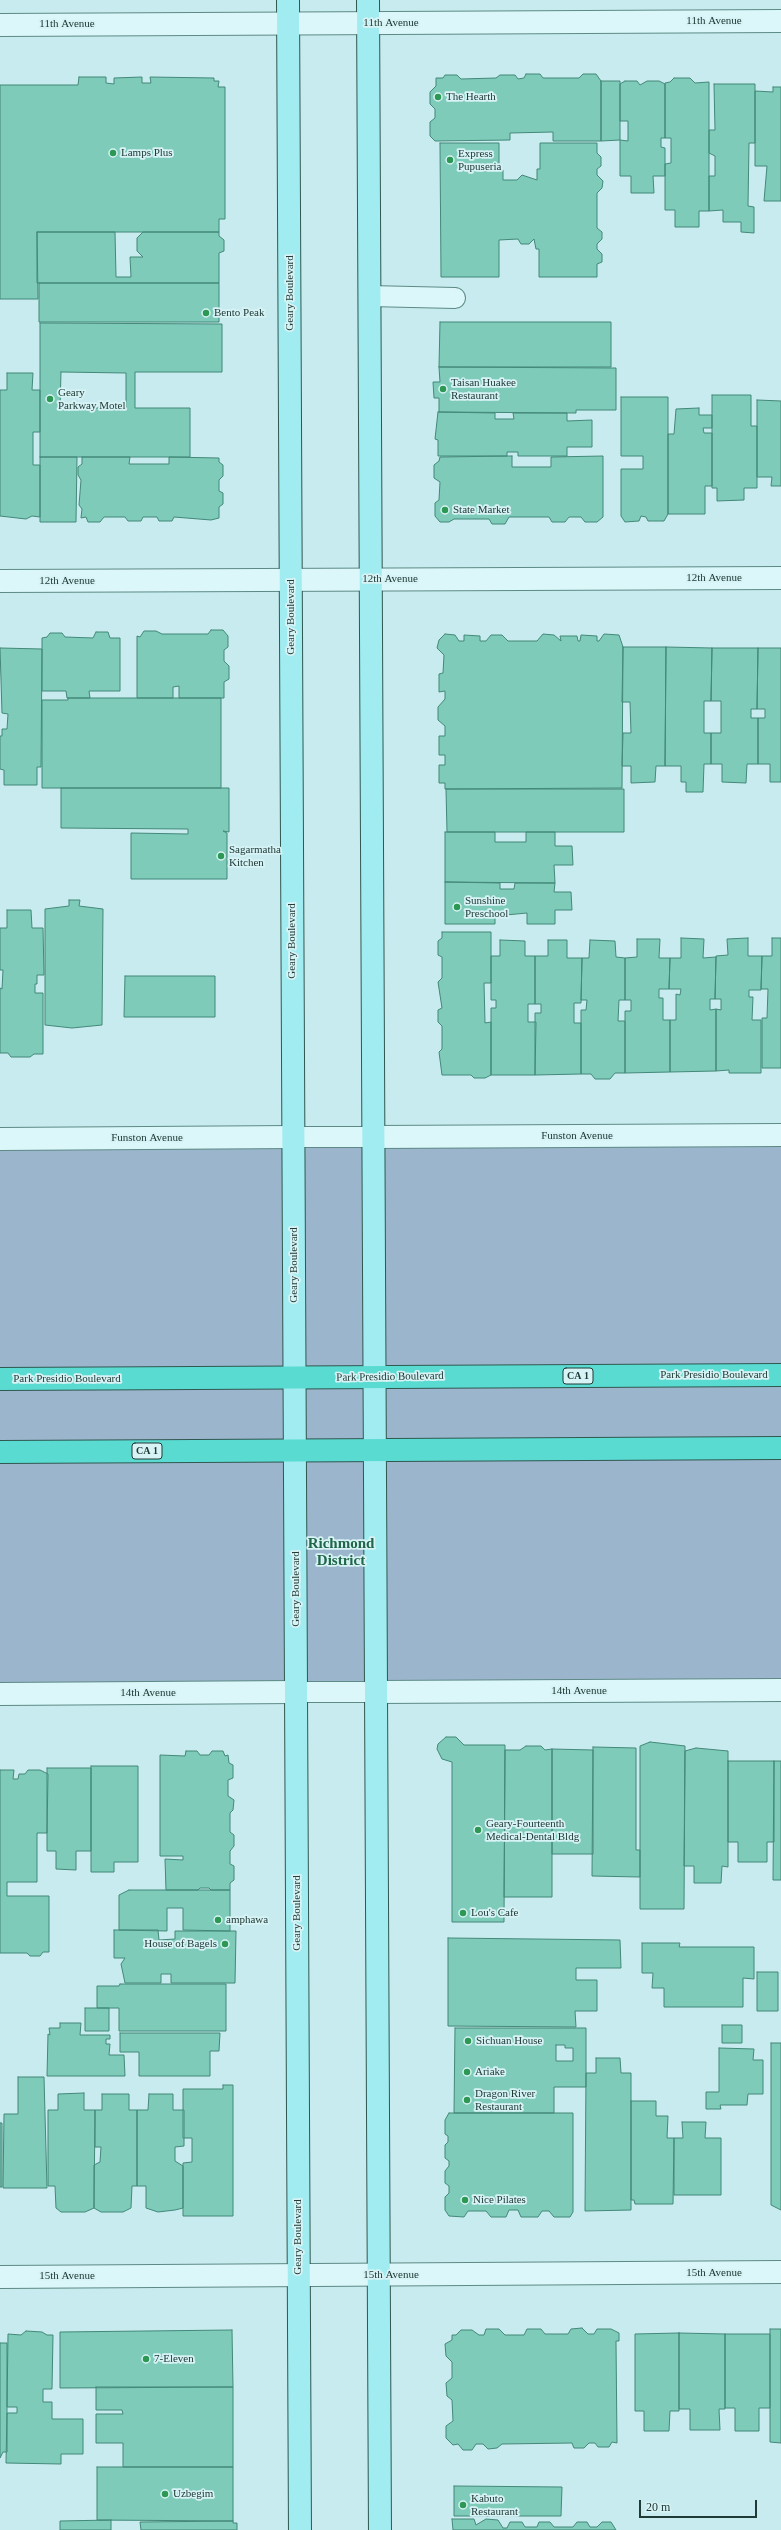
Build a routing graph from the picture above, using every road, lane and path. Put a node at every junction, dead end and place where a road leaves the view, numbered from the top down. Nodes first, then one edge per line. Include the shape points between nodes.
1 (288, 0) edge
2 (368, 0) edge
3 (781, 21) edge
4 (288, 23) junction
5 (368, 23) junction
6 (0, 25) edge
7 (369, 296) junction
8 (454, 298) dead end
9 (781, 578) edge
10 (291, 580) junction
11 (370, 580) junction
12 (0, 581) edge
13 (781, 1135) edge
14 (294, 1137) junction
15 (373, 1137) junction
16 (0, 1139) edge
17 (781, 1375) edge
18 (374, 1377) junction
19 (295, 1378) junction
20 (0, 1379) edge
21 (781, 1448) edge
22 (375, 1450) junction
23 (295, 1451) junction
24 (0, 1452) edge
25 (781, 1690) edge
26 (296, 1692) junction
27 (376, 1692) junction
28 (0, 1694) edge
29 (781, 2272) edge
30 (379, 2274) junction
31 (299, 2275) junction
32 (0, 2277) edge
33 (300, 2530) edge
34 (380, 2530) edge

1 - 4 main road, Geary Boulevard
2 - 5 main road
3 - 5 street, 11th Avenue
4 - 5 street, 11th Avenue
4 - 6 street, 11th Avenue
4 - 10 main road, Geary Boulevard
5 - 7 main road
7 - 8 lane
7 - 11 main road
9 - 11 street, 12th Avenue
10 - 11 street, 12th Avenue
10 - 12 street, 12th Avenue
10 - 14 main road, Geary Boulevard
11 - 15 main road
13 - 15 street, Funston Avenue
14 - 15 lane
14 - 16 street, Funston Avenue
14 - 19 main road, Geary Boulevard
15 - 18 main road
17 - 18 highway, Park Presidio Boulevard / CA 1
18 - 19 highway, Park Presidio Boulevard / CA 1
18 - 22 main road
19 - 20 highway, Park Presidio Boulevard / CA 1
19 - 23 main road, Geary Boulevard
21 - 22 highway, CA 1
22 - 23 highway, CA 1
22 - 27 main road
23 - 24 highway, CA 1
23 - 26 main road, Geary Boulevard
25 - 27 street, 14th Avenue
26 - 27 lane
26 - 28 street, 14th Avenue
26 - 31 main road, Geary Boulevard
27 - 30 main road
29 - 30 street, 15th Avenue
30 - 31 street, 15th Avenue
30 - 34 main road
31 - 32 street, 15th Avenue
31 - 33 main road, Geary Boulevard

